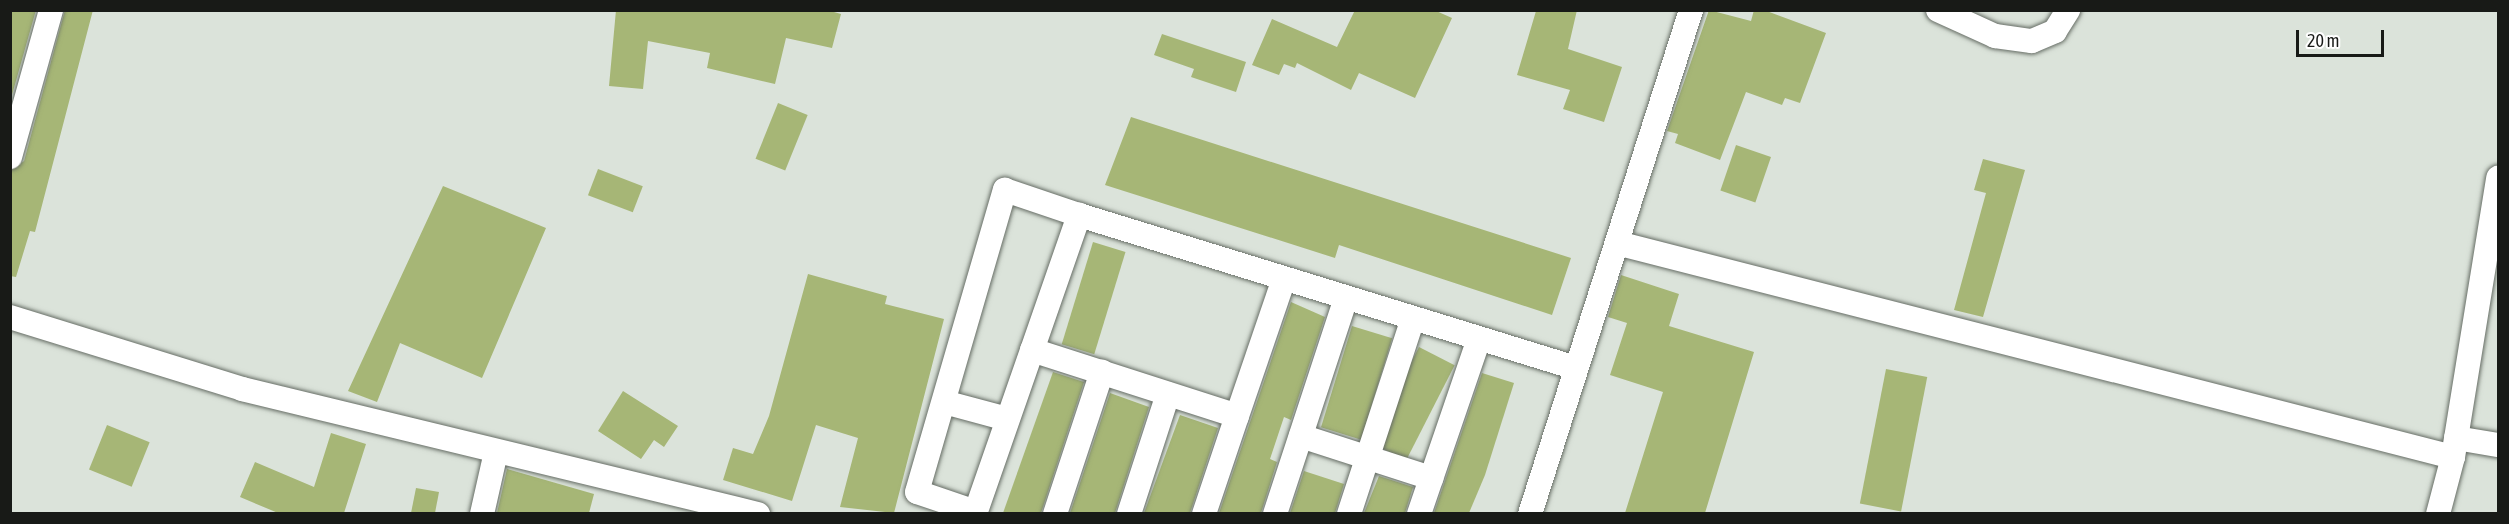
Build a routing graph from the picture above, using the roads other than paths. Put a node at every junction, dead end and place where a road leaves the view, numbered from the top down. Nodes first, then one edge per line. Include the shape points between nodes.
1 (51, 10) edge
2 (1691, 10) edge
3 (1938, 10) edge
4 (2068, 10) edge
5 (10, 157) edge
6 (2499, 178) edge
7 (1079, 215) junction
8 (1617, 243) junction
9 (1284, 279) junction
10 (1346, 298) junction
11 (10, 317) edge
12 (1413, 318) junction
13 (1479, 339) junction
14 (1032, 350) junction
15 (1576, 368) junction
16 (1102, 372) junction
17 (1168, 394) junction
18 (944, 402) junction
19 (1236, 416) junction
20 (1008, 419) junction
21 (1301, 436) junction
22 (2499, 445) edge
23 (2455, 448) junction
24 (496, 452) junction
25 (1367, 460) junction
26 (1431, 478) junction
27 (482, 513) edge
28 (758, 513) edge
29 (975, 513) edge
30 (1055, 513) edge
31 (1130, 513) edge
32 (1204, 513) edge
33 (1275, 513) edge
34 (1349, 513) edge
35 (1419, 513) edge
36 (1530, 513) edge
37 (2438, 513) edge

1 - 5 street
2 - 8 street
3 - 4 street via 1995,36 2032,41 2055,31
6 - 23 street
7 - 9 street
7 - 14 street
7 - 18 street via 1005,190
8 - 15 street
8 - 23 street
9 - 10 street
9 - 19 street
10 - 12 street
10 - 21 street
11 - 24 street via 242,389
12 - 13 street
12 - 25 street
13 - 15 street
13 - 26 street
14 - 16 street
14 - 20 street
15 - 36 street
16 - 17 street
16 - 30 street
17 - 19 street
17 - 31 street
18 - 20 street
18 - 29 street via 917,492
19 - 32 street
20 - 29 street
21 - 25 street
21 - 33 street
22 - 23 street
23 - 37 street
24 - 27 street
24 - 28 street
25 - 26 street
25 - 34 street
26 - 35 street

